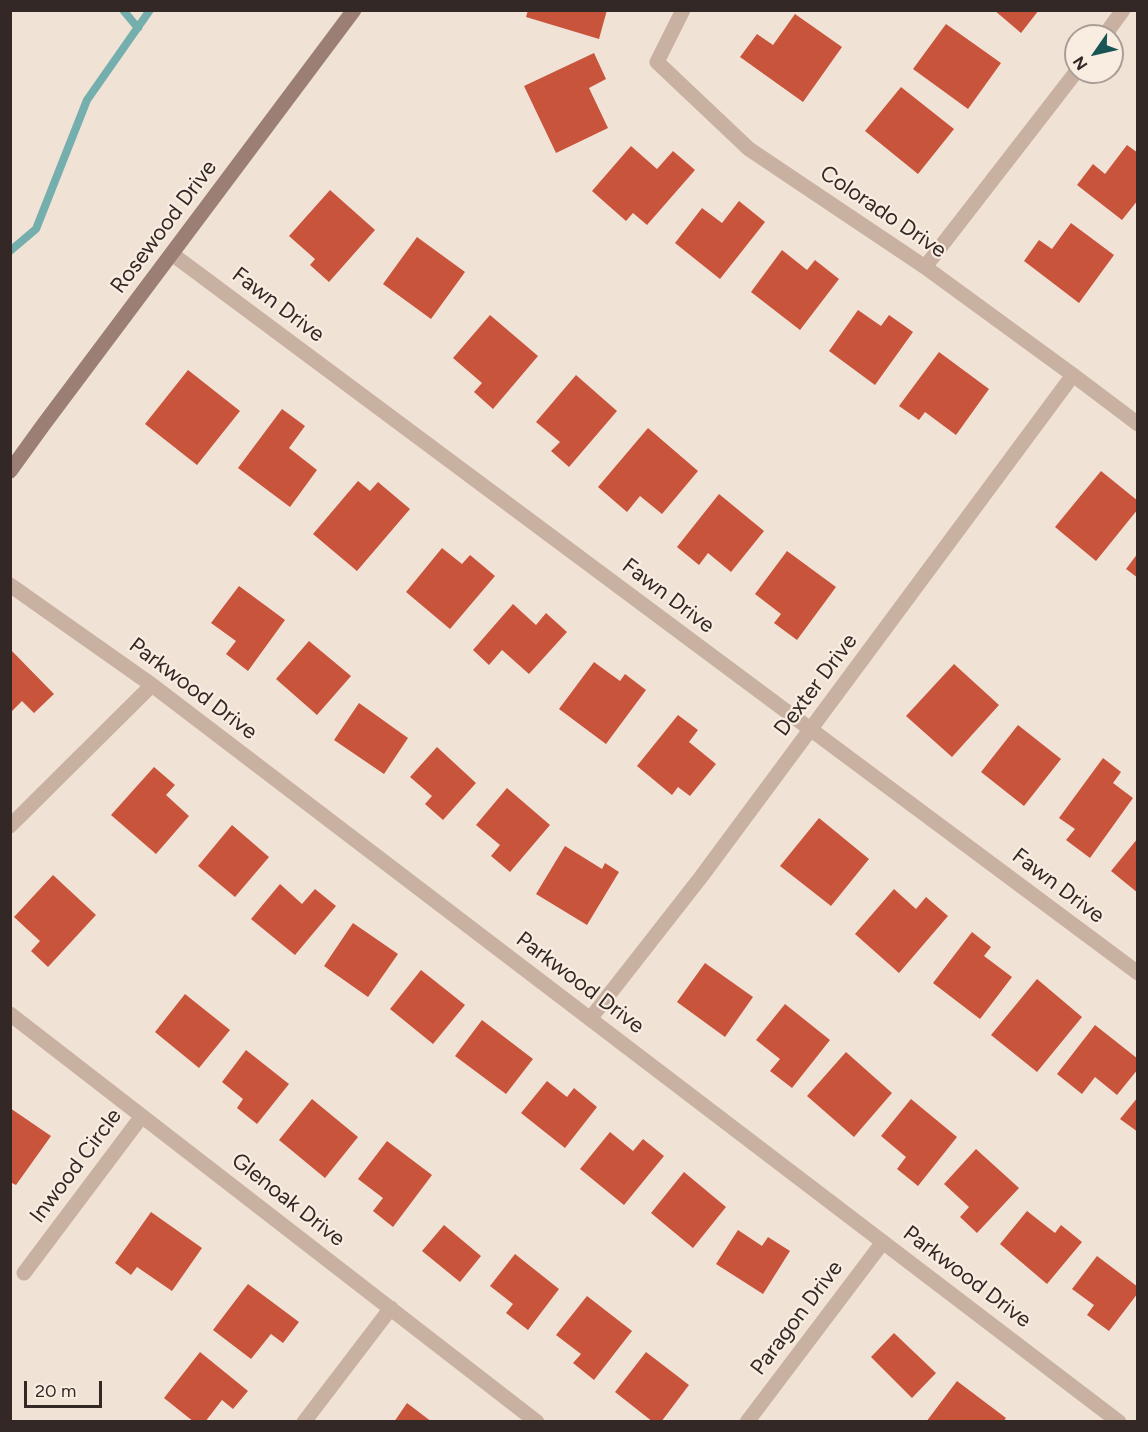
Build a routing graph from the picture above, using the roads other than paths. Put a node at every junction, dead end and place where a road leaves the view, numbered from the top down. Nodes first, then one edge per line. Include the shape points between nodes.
1 (354, 10) edge
2 (684, 10) edge
3 (1123, 10) edge
4 (1113, 24) edge
5 (1067, 84) edge
6 (172, 254) junction
7 (926, 267) junction
8 (1073, 375) junction
9 (1137, 424) edge
10 (10, 471) edge
11 (10, 585) edge
12 (152, 685) junction
13 (810, 730) junction
14 (10, 826) edge
15 (1137, 973) edge
16 (10, 1014) edge
17 (590, 1019) junction
18 (142, 1116) junction
19 (883, 1242) junction
20 (24, 1273) dead end
21 (391, 1308) junction
22 (304, 1422) edge
23 (537, 1422) edge
24 (747, 1422) edge
25 (1119, 1422) edge

1 - 6 main road, Rosewood Drive
2 - 7 street, Colorado Drive via 657,62 749,149
3 - 4 street
5 - 7 street
6 - 10 main road, Rosewood Drive
6 - 13 street, Fawn Drive
7 - 8 street, Colorado Drive
8 - 9 street, Colorado Drive
8 - 13 street, Dexter Drive
11 - 12 street, Parkwood Drive
12 - 14 street
12 - 17 street, Parkwood Drive
13 - 15 street, Fawn Drive
13 - 17 street, Dexter Drive
16 - 18 street, Glenoak Drive
17 - 19 street, Parkwood Drive
18 - 20 street, Inwood Circle
18 - 21 street, Glenoak Drive
19 - 24 street, Paragon Drive
19 - 25 street, Parkwood Drive
21 - 22 street
21 - 23 street, Glenoak Drive

